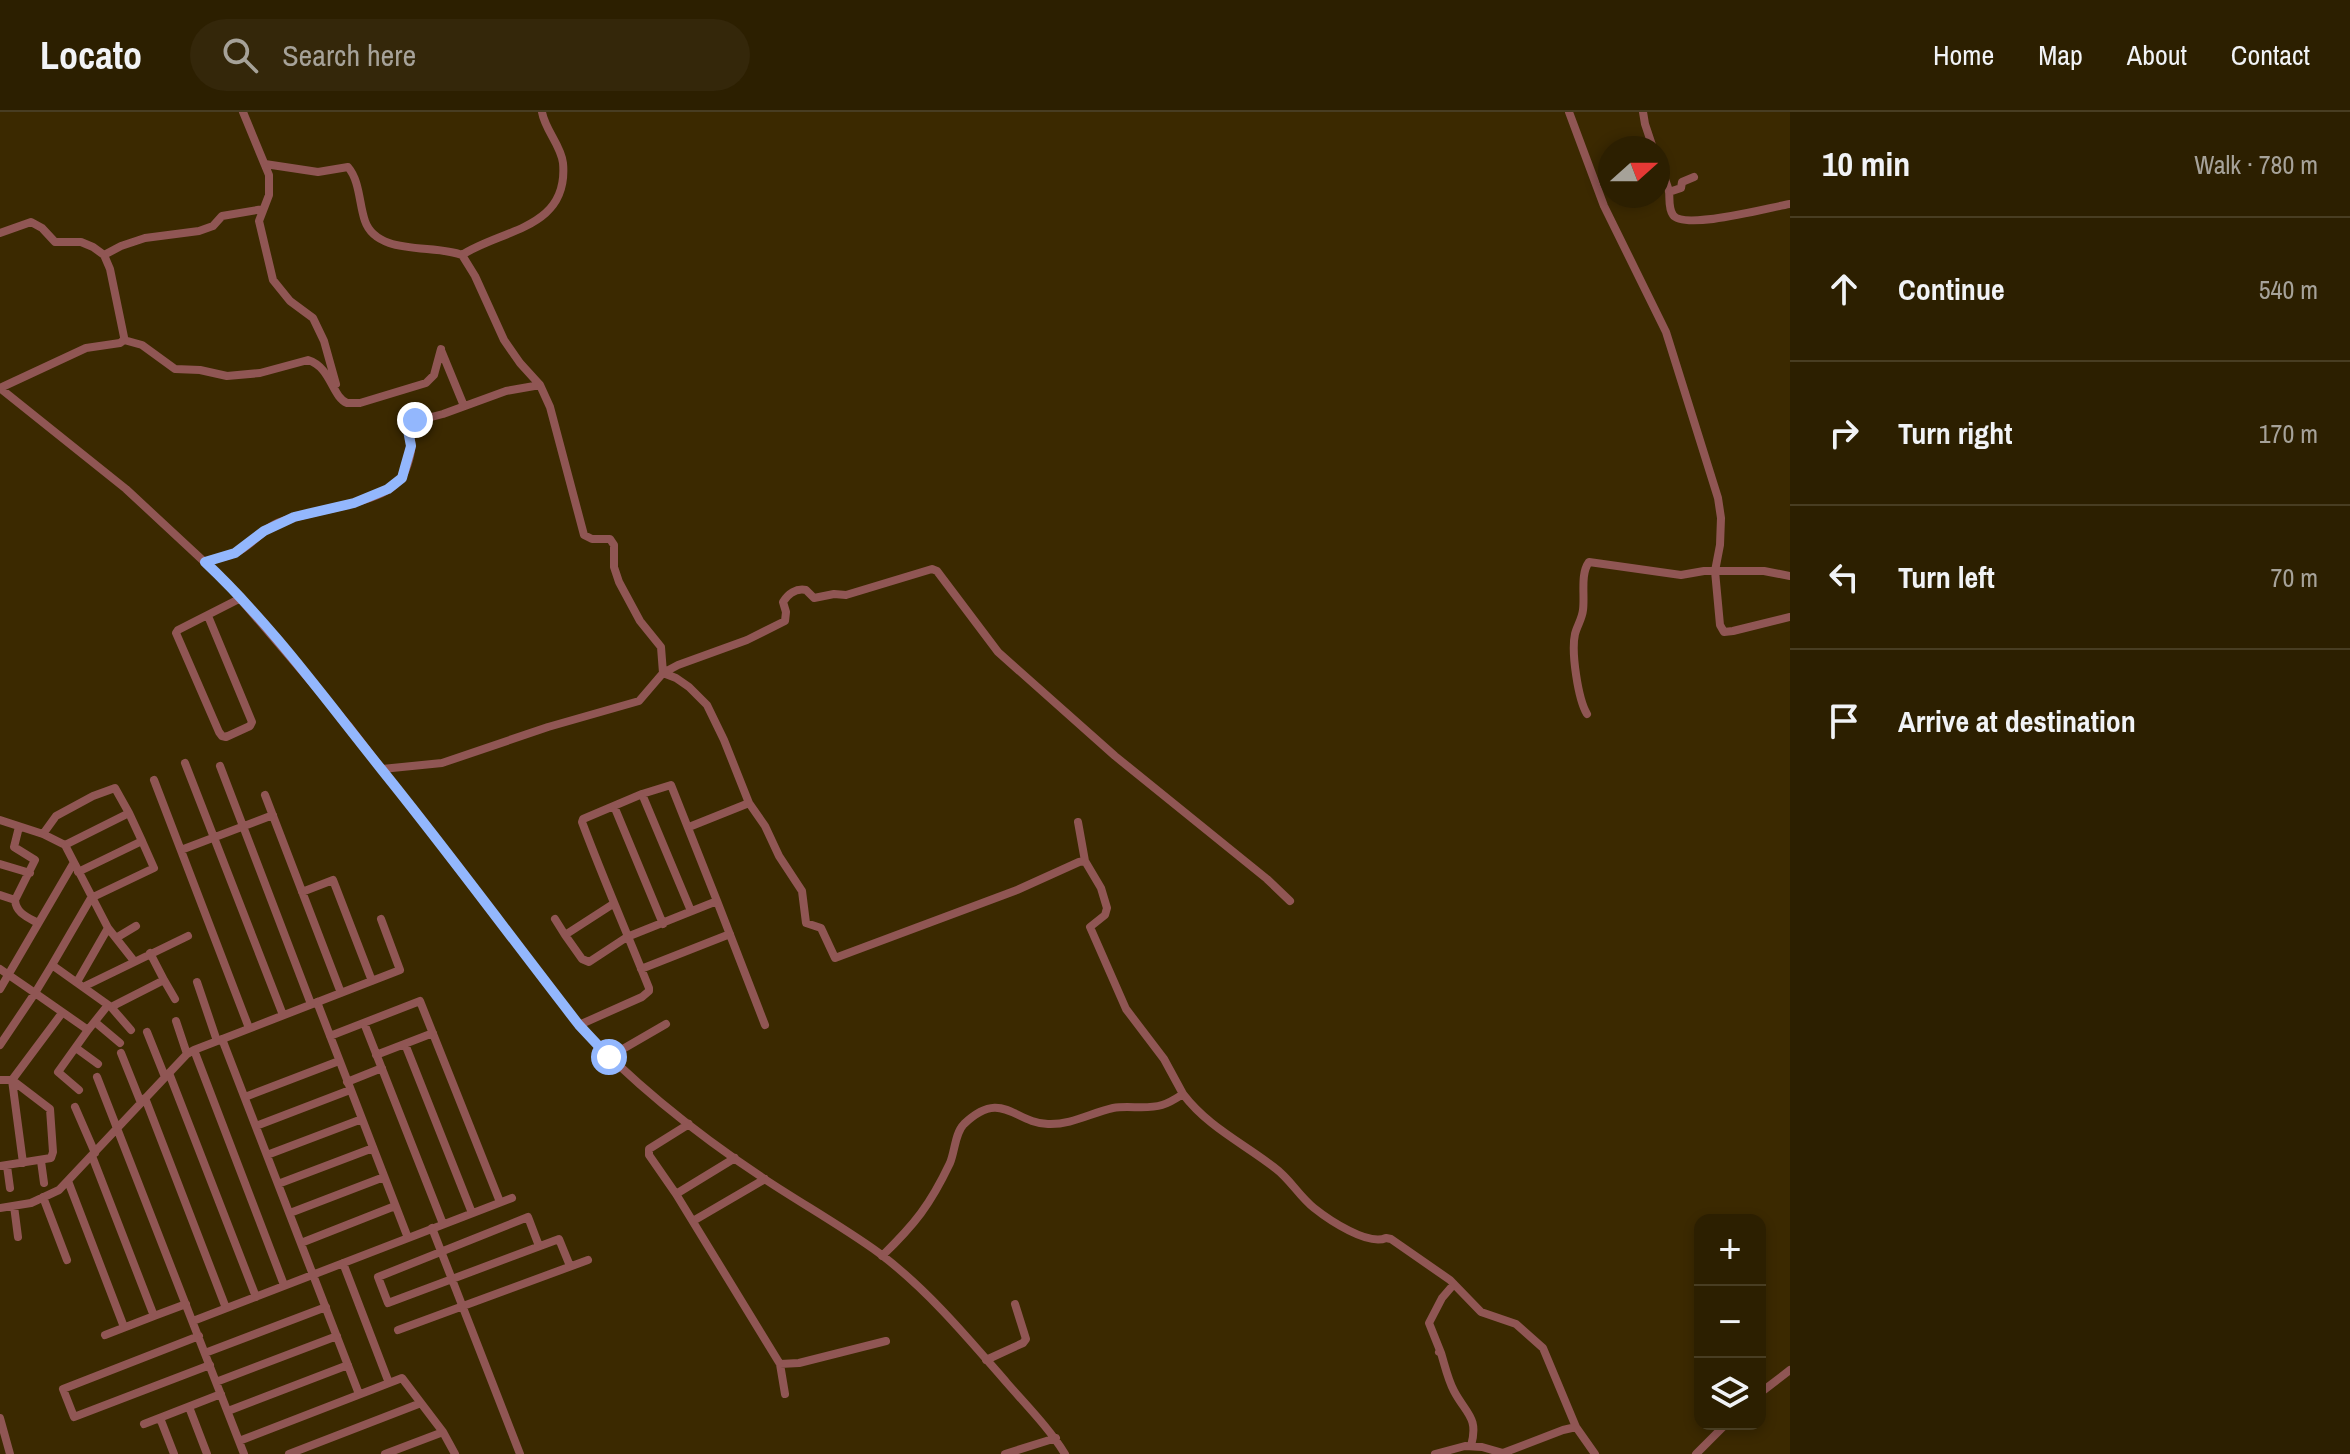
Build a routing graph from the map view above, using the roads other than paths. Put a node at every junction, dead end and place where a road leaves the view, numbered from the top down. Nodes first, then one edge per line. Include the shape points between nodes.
1 (243, 112) edge
2 (542, 112) edge
3 (1569, 112) edge
4 (1643, 112) edge
5 (1649, 136) edge
6 (265, 164) junction
7 (1694, 177) dead end
8 (1670, 192) edge
9 (1790, 204) edge
10 (1670, 205) edge
11 (263, 209) junction
12 (0, 233) edge
13 (104, 255) junction
14 (462, 255) junction
15 (124, 340) junction
16 (540, 385) junction
17 (0, 388) edge
18 (343, 400) junction
19 (464, 406) junction
20 (205, 562) junction
21 (1715, 571) junction
22 (1790, 576) edge
23 (241, 598) junction
24 (208, 616) junction
25 (1790, 617) edge
26 (663, 673) junction
27 (1587, 714) dead end
28 (185, 763) dead end
29 (220, 766) dead end
30 (382, 769) junction
31 (154, 780) dead end
32 (642, 794) junction
33 (265, 795) dead end
34 (749, 803) junction
35 (614, 806) junction
36 (129, 813) junction
37 (273, 815) junction
38 (0, 820) edge
39 (1078, 822) dead end
40 (243, 826) junction
41 (19, 827) junction
42 (689, 827) junction
43 (43, 834) junction
44 (214, 837) junction
45 (142, 841) junction
46 (65, 845) junction
47 (181, 850) junction
48 (1085, 861) junction
49 (0, 864) edge
50 (76, 868) junction
51 (30, 873) junction
52 (302, 892) junction
53 (0, 895) edge
54 (91, 898) junction
55 (15, 900) junction
56 (717, 901) junction
57 (1290, 901) dead end
58 (613, 904) junction
59 (691, 911) junction
60 (381, 919) dead end
61 (555, 919) dead end
62 (38, 923) junction
63 (663, 924) junction
64 (136, 926) dead end
65 (108, 928) junction
66 (730, 934) junction
67 (565, 935) junction
68 (188, 936) dead end
69 (627, 937) junction
70 (116, 938) junction
71 (150, 953) junction
72 (134, 961) junction
73 (52, 965) junction
74 (0, 969) edge
75 (641, 969) junction
76 (9, 976) junction
77 (164, 980) junction
78 (372, 981) junction
79 (197, 982) dead end
80 (80, 985) junction
81 (0, 989) edge
82 (35, 993) junction
83 (341, 993) junction
84 (175, 999) dead end
85 (314, 1003) junction
86 (109, 1006) junction
87 (62, 1013) junction
88 (283, 1015) junction
89 (176, 1021) dead end
90 (95, 1022) junction
91 (364, 1023) junction
92 (666, 1024) dead end
93 (579, 1025) junction
94 (765, 1025) dead end
95 (249, 1028) junction
96 (88, 1030) junction
97 (131, 1030) dead end
98 (147, 1032) dead end
99 (433, 1033) junction
100 (330, 1036) junction
101 (220, 1040) junction
102 (405, 1044) junction
103 (0, 1045) edge
104 (76, 1048) junction
105 (191, 1052) junction
106 (376, 1055) junction
107 (609, 1057) junction
108 (339, 1061) junction
109 (98, 1064) dead end
110 (382, 1068) junction
111 (167, 1075) junction
112 (97, 1077) dead end
113 (0, 1080) edge
114 (12, 1080) junction
115 (349, 1086) junction
116 (79, 1090) dead end
117 (1183, 1094) junction
118 (245, 1097) junction
119 (143, 1101) junction
120 (75, 1107) dead end
121 (362, 1119) junction
122 (689, 1124) junction
123 (256, 1126) junction
124 (118, 1128) junction
125 (373, 1148) junction
126 (93, 1154) junction
127 (267, 1155) junction
128 (735, 1158) junction
129 (41, 1161) junction
130 (23, 1163) junction
131 (4, 1166) edge
132 (384, 1177) junction
133 (765, 1179) junction
134 (68, 1181) junction
135 (44, 1183) dead end
136 (278, 1184) junction
137 (10, 1188) dead end
138 (676, 1194) junction
139 (43, 1197) junction
140 (512, 1198) dead end
141 (500, 1202) junction
142 (14, 1206) junction
143 (395, 1206) junction
144 (0, 1208) edge
145 (290, 1213) junction
146 (472, 1213) junction
147 (693, 1221) junction
148 (443, 1224) junction
149 (432, 1228) junction
150 (18, 1237) dead end
151 (408, 1238) junction
152 (301, 1243) junction
153 (539, 1246) junction
154 (441, 1252) junction
155 (882, 1256) junction
156 (67, 1260) dead end
157 (588, 1260) dead end
158 (343, 1263) junction
159 (570, 1266) junction
160 (313, 1274) junction
161 (452, 1279) junction
162 (1454, 1284) junction
163 (284, 1285) junction
164 (256, 1297) junction
165 (186, 1304) junction
166 (1015, 1304) dead end
167 (462, 1306) junction
168 (326, 1307) junction
169 (226, 1308) junction
170 (154, 1316) junction
171 (193, 1321) junction
172 (124, 1327) junction
173 (398, 1330) dead end
174 (105, 1335) dead end
175 (199, 1336) junction
176 (337, 1336) junction
177 (886, 1341) dead end
178 (205, 1353) junction
179 (986, 1360) junction
180 (780, 1364) junction
181 (210, 1365) junction
182 (348, 1365) junction
183 (1790, 1370) edge
184 (216, 1382) junction
185 (389, 1383) junction
186 (1766, 1388) edge
187 (221, 1394) junction
188 (359, 1394) junction
189 (785, 1394) dead end
190 (421, 1403) junction
191 (189, 1407) junction
192 (228, 1411) junction
193 (0, 1418) edge
194 (160, 1418) junction
195 (144, 1424) dead end
196 (1576, 1427) junction
197 (1720, 1430) edge
198 (443, 1432) junction
199 (1056, 1438) junction
200 (239, 1441) junction
201 (1471, 1446) junction
202 (10, 1454) edge
203 (174, 1454) edge
204 (207, 1454) edge
205 (244, 1454) edge
206 (289, 1454) edge
207 (385, 1454) edge
208 (455, 1454) edge
209 (520, 1454) edge
210 (1005, 1454) edge
211 (1065, 1454) edge
212 (1435, 1454) edge
213 (1595, 1454) edge
214 (1696, 1454) edge

1 - 6 street
2 - 14 street via 562,159 562,184 554,203 536,222
3 - 21 street via 1604,206 1666,332 1718,498
4 - 5 street
6 - 11 street via 269,195
6 - 14 street via 318,172 348,167 375,236 409,248
7 - 8 street
9 - 10 street via 1694,221 1674,218
11 - 13 street via 222,216 199,231 145,238
11 - 18 street via 259,227 273,280 313,318
12 - 13 street via 31,222 55,242 81,242
13 - 15 street
14 - 16 street via 504,340
15 - 17 street via 86,348
15 - 18 street via 142,345 175,369 227,376 308,360 324,371
16 - 19 street
16 - 26 street via 584,535 613,542 619,582 661,647
17 - 20 street via 115,479
18 - 19 street via 360,403 426,383 434,375 441,349
19 - 20 street via 408,423 411,446 402,478 388,489 294,517 235,553
20 - 23 street
21 - 22 street
21 - 25 street via 1724,632
21 - 27 street via 1681,575 1587,564 1574,644
23 - 24 street
23 - 30 street
24 - 24 street via 176,633 219,732 226,737 252,722
26 - 30 street via 639,701 442,763
26 - 34 street via 707,705
26 - 57 street via 785,621 783,602 798,590 814,598 846,595 937,571 998,652
28 - 44 street
29 - 40 street
30 - 93 street
31 - 47 street
32 - 35 street
32 - 42 street via 671,785
32 - 59 street
33 - 37 street
34 - 42 street
34 - 48 street via 802,891 806,923 821,928 835,958
35 - 58 street via 582,822
35 - 63 street
36 - 43 street via 113,787 56,816
36 - 45 street
36 - 46 street
37 - 40 street
37 - 52 street
38 - 41 street
39 - 48 street
40 - 44 street
40 - 85 street
41 - 43 street
41 - 51 street via 14,847 35,858
42 - 56 street
43 - 46 street
44 - 47 street
44 - 88 street
45 - 50 street
45 - 54 street via 154,868
46 - 50 street
47 - 95 street
48 - 117 street via 1106,902 1105,915 1090,927 1107,968 1131,1019 1153,1042
49 - 51 street
50 - 54 street
50 - 62 street
51 - 55 street
52 - 78 street via 333,880
52 - 83 street
53 - 55 street
54 - 65 street
54 - 73 street
55 - 62 street via 17,910
56 - 59 street
56 - 66 street
58 - 67 street
58 - 69 street
59 - 63 street
60 - 78 street via 400,970
61 - 67 street
62 - 76 street
63 - 69 street
64 - 70 street
65 - 70 street
65 - 80 street
66 - 75 street
66 - 94 street
67 - 69 street via 586,962
68 - 71 street
69 - 75 street
70 - 72 street
71 - 72 street
71 - 77 street
72 - 80 street
73 - 80 street
73 - 82 street
74 - 76 street
75 - 93 street via 647,994
76 - 81 street
76 - 82 street
77 - 84 street
77 - 86 street
78 - 83 street
79 - 101 street
80 - 86 street
82 - 87 street
82 - 103 street
83 - 85 street
85 - 88 street
85 - 100 street
86 - 90 street
86 - 97 street
87 - 96 street
87 - 114 street
88 - 95 street
89 - 105 street
90 - 96 street
90 - 119 street via 120,1048
91 - 99 street via 420,1001
91 - 100 street
91 - 106 street
92 - 107 street
93 - 107 street
95 - 101 street
96 - 104 street
98 - 111 street
99 - 102 street
99 - 141 street
100 - 108 street
101 - 105 street
101 - 118 street
102 - 106 street
102 - 146 street
104 - 109 street
104 - 116 street via 58,1072
105 - 111 street
105 - 163 street
106 - 110 street
107 - 122 street
108 - 115 street
108 - 118 street
110 - 115 street
110 - 148 street
111 - 119 street
111 - 164 street
112 - 124 street
113 - 114 street
114 - 129 street via 51,1113 53,1155
114 - 130 street
115 - 121 street
115 - 123 street
117 - 155 street via 1159,1106 1113,1108 1051,1124 1035,1123 1002,1108 988,1109 959,1131 951,1161 929,1204
117 - 162 street via 1215,1127 1276,1168 1314,1208 1362,1237 1391,1239
118 - 123 street
119 - 124 street
119 - 169 street
120 - 126 street
121 - 125 street
121 - 127 street
122 - 128 street
122 - 138 street via 649,1149
123 - 127 street
124 - 126 street
124 - 165 street
125 - 132 street
125 - 136 street
126 - 134 street
126 - 170 street
127 - 136 street
128 - 133 street
128 - 138 street
129 - 130 street
129 - 135 street
130 - 131 street
131 - 137 street
132 - 143 street
132 - 145 street
133 - 147 street
133 - 155 street
134 - 139 street
134 - 172 street
136 - 145 street
138 - 147 street
139 - 142 street
139 - 156 street
140 - 141 street
141 - 146 street
142 - 144 street
142 - 150 street
143 - 151 street
143 - 152 street
145 - 152 street
146 - 148 street
147 - 180 street
148 - 149 street
149 - 151 street
149 - 154 street
151 - 158 street
152 - 160 street
153 - 154 street via 528,1217
153 - 159 street via 559,1239
153 - 161 street
154 - 161 street
154 - 161 street via 378,1277 388,1303
155 - 179 street
157 - 159 street
158 - 160 street
158 - 185 street
159 - 167 street
160 - 163 street
160 - 168 street
161 - 167 street
162 - 196 street via 1481,1312 1516,1324 1543,1348
162 - 201 street via 1429,1323 1453,1390 1469,1412
163 - 164 street
164 - 169 street
165 - 170 street
165 - 171 street
166 - 179 street via 1026,1339
167 - 173 street
167 - 209 street
168 - 176 street
168 - 178 street
169 - 171 street
170 - 172 street
171 - 175 street
172 - 174 street
175 - 178 street
175 - 181 street via 63,1389 74,1417
176 - 182 street
176 - 184 street
177 - 180 street
178 - 181 street
179 - 199 street
180 - 189 street
181 - 184 street
182 - 188 street
182 - 192 street
183 - 186 street
184 - 187 street
185 - 188 street
185 - 190 street via 402,1378
187 - 191 street
187 - 192 street
188 - 200 street
190 - 198 street
190 - 206 street
191 - 194 street
191 - 204 street
192 - 200 street
193 - 202 street
194 - 195 street
194 - 203 street
196 - 201 street via 1503,1453
196 - 213 street
197 - 214 street
198 - 207 street
198 - 208 street
199 - 210 street
199 - 211 street
200 - 205 street
201 - 212 street

